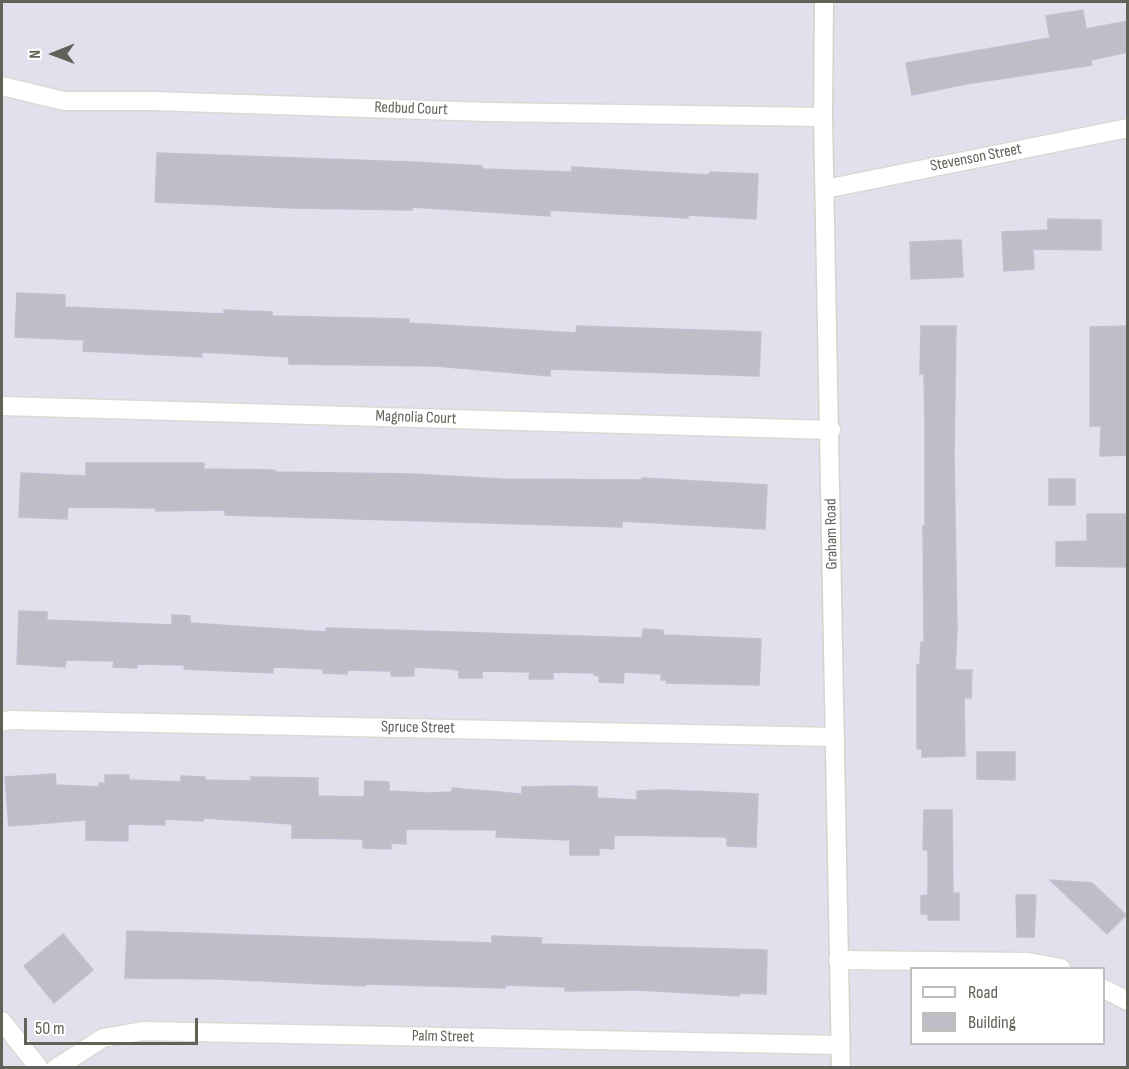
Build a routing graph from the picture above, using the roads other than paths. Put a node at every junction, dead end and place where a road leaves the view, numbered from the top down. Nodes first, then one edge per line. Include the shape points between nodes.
1 (825, 2) edge
2 (2, 86) edge
3 (823, 117) junction
4 (1128, 128) edge
5 (825, 189) junction
6 (2, 406) edge
7 (831, 430) junction
8 (2, 722) edge
9 (835, 737) junction
10 (838, 960) junction
11 (1051, 967) edge
12 (1105, 990) edge
13 (1128, 1001) edge
14 (2, 1021) edge
15 (840, 1045) junction
16 (39, 1068) edge
17 (56, 1068) edge
18 (840, 1068) edge

1 - 3 street, Graham Road
2 - 3 street, Redbud Court via 64,101
3 - 5 street, Graham Road
4 - 5 street, Stevenson Street
5 - 7 street, Graham Road
6 - 7 street, Magnolia Court
7 - 9 street, Graham Road
8 - 9 street, Spruce Street
9 - 10 street, Graham Road
10 - 11 street via 1028,962
10 - 15 street, Graham Road
12 - 13 street
14 - 16 street
15 - 17 street, Palm Street via 143,1031 103,1038
15 - 18 street, Graham Road

